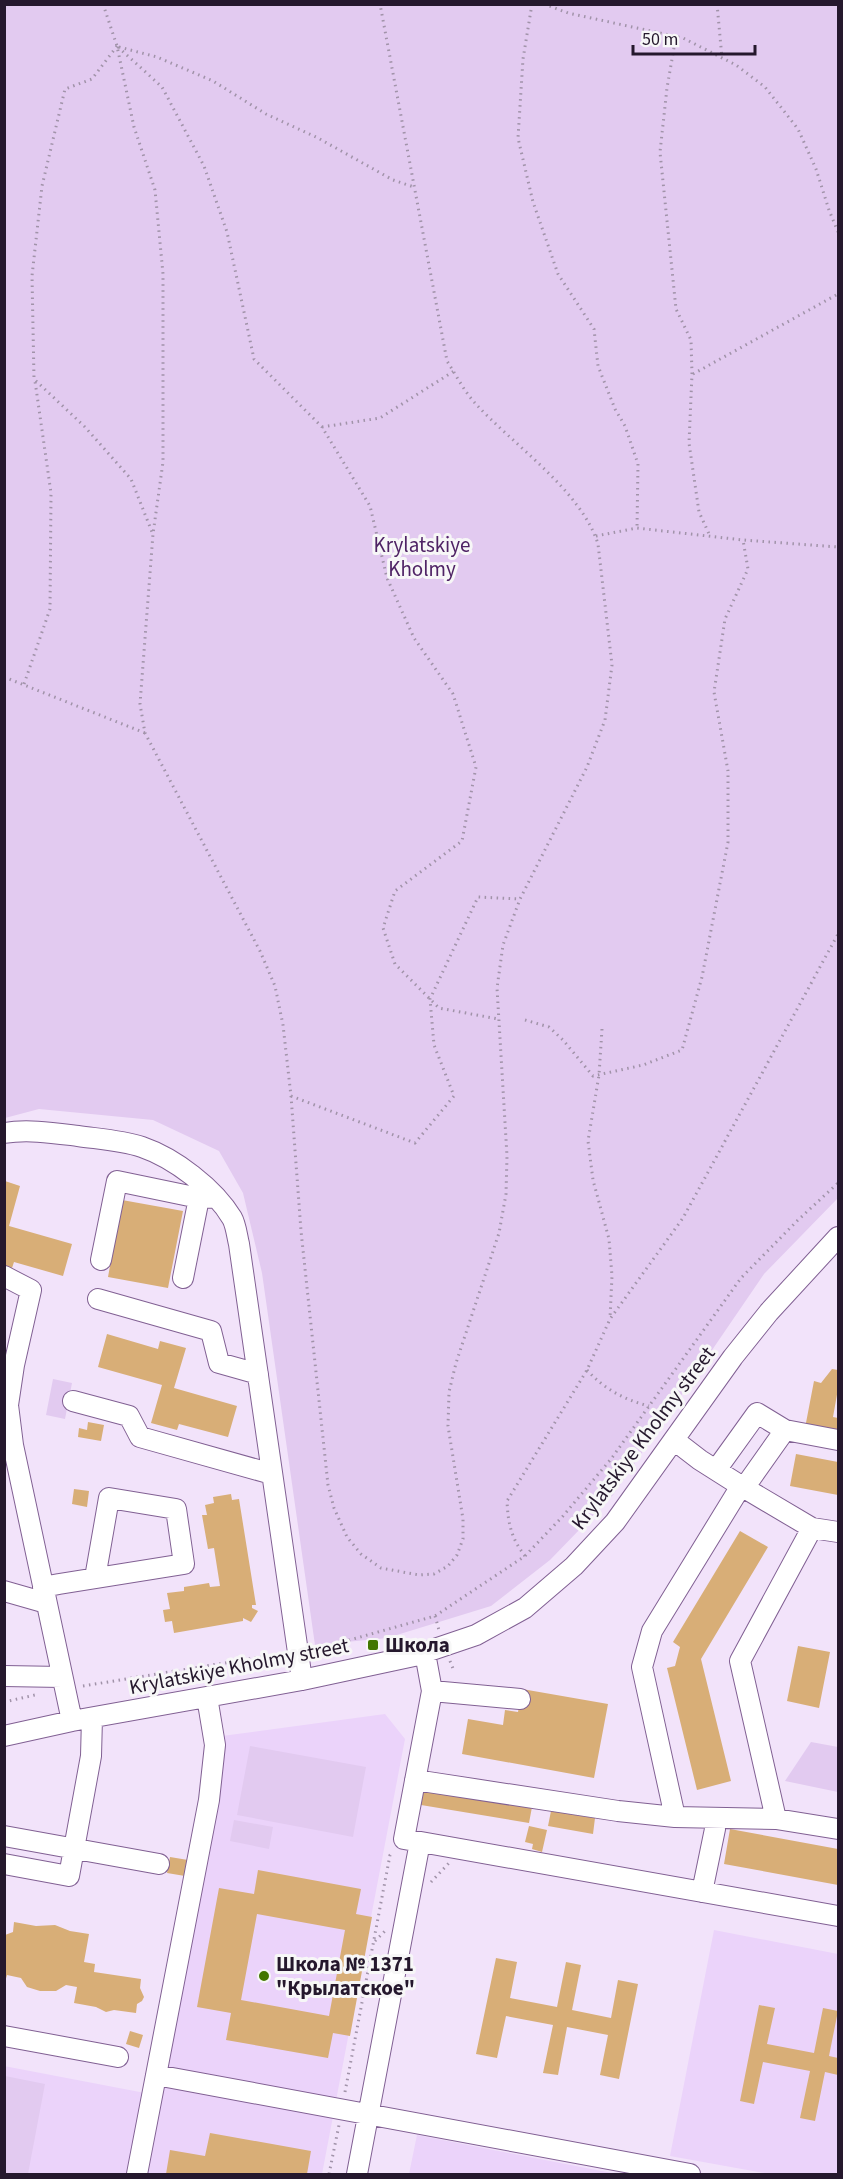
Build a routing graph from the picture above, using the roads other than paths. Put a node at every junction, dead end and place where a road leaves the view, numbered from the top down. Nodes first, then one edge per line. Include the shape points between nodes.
1 (4, 1134) edge
2 (207, 1198) junction
3 (838, 1238) edge
4 (101, 1260) dead end
5 (4, 1276) edge
6 (183, 1278) dead end
7 (98, 1299) dead end
8 (258, 1374) junction
9 (73, 1401) dead end
10 (785, 1430) junction
11 (674, 1440) junction
12 (838, 1440) edge
13 (716, 1470) junction
14 (272, 1474) junction
15 (743, 1487) junction
16 (812, 1528) junction
17 (838, 1532) edge
18 (95, 1578) junction
19 (4, 1591) edge
20 (45, 1595) junction
21 (425, 1653) junction
22 (4, 1676) edge
23 (302, 1680) junction
24 (63, 1683) junction
25 (432, 1691) junction
26 (207, 1697) junction
27 (520, 1699) dead end
28 (92, 1718) junction
29 (72, 1721) junction
30 (4, 1736) edge
31 (415, 1780) junction
32 (675, 1817) junction
33 (776, 1819) junction
34 (715, 1829) dead end
35 (838, 1829) edge
36 (4, 1836) edge
37 (412, 1841) junction
38 (74, 1848) junction
39 (159, 1863) dead end
40 (4, 1864) edge
41 (702, 1892) junction
42 (838, 1916) edge
43 (4, 2036) edge
44 (118, 2057) dead end
45 (156, 2075) junction
46 (369, 2114) junction
47 (137, 2175) edge
48 (357, 2175) edge
49 (690, 2175) edge

1 - 2 street via 47,1132 144,1148 198,1180
2 - 4 street via 117,1181
2 - 6 street
2 - 8 street via 233,1219
3 - 11 street, Krylatskiye Kholmy street via 769,1312
5 - 20 street via 31,1290 8,1405
7 - 8 street via 211,1331 219,1363
8 - 14 street
9 - 14 street via 129,1416 140,1437
10 - 12 street
10 - 13 street via 757,1413
10 - 15 street
11 - 13 street
11 - 21 street, Krylatskiye Kholmy street via 608,1530 551,1586 525,1608 476,1635
13 - 15 street
14 - 23 street
15 - 16 street
15 - 32 street via 652,1631 642,1667
16 - 17 street
16 - 33 street via 740,1661
18 - 18 street via 184,1564 176,1509 110,1498
18 - 20 street
19 - 20 street
20 - 24 street
21 - 23 street, Krylatskiye Kholmy street
21 - 25 street
22 - 24 street
23 - 26 street, Krylatskiye Kholmy street
24 - 29 street
25 - 27 street
25 - 31 street
26 - 28 street, Krylatskiye Kholmy street
26 - 45 street via 215,1745 209,1800
28 - 29 street, Krylatskiye Kholmy street
28 - 38 street via 91,1756
29 - 30 street, Krylatskiye Kholmy street
31 - 32 street
31 - 37 street
32 - 33 street
33 - 35 street
34 - 41 street
36 - 38 street
37 - 41 street
37 - 46 street
38 - 39 street
38 - 40 street via 69,1876
41 - 42 street
43 - 44 street
45 - 46 street
45 - 47 street
46 - 48 street
46 - 49 street

